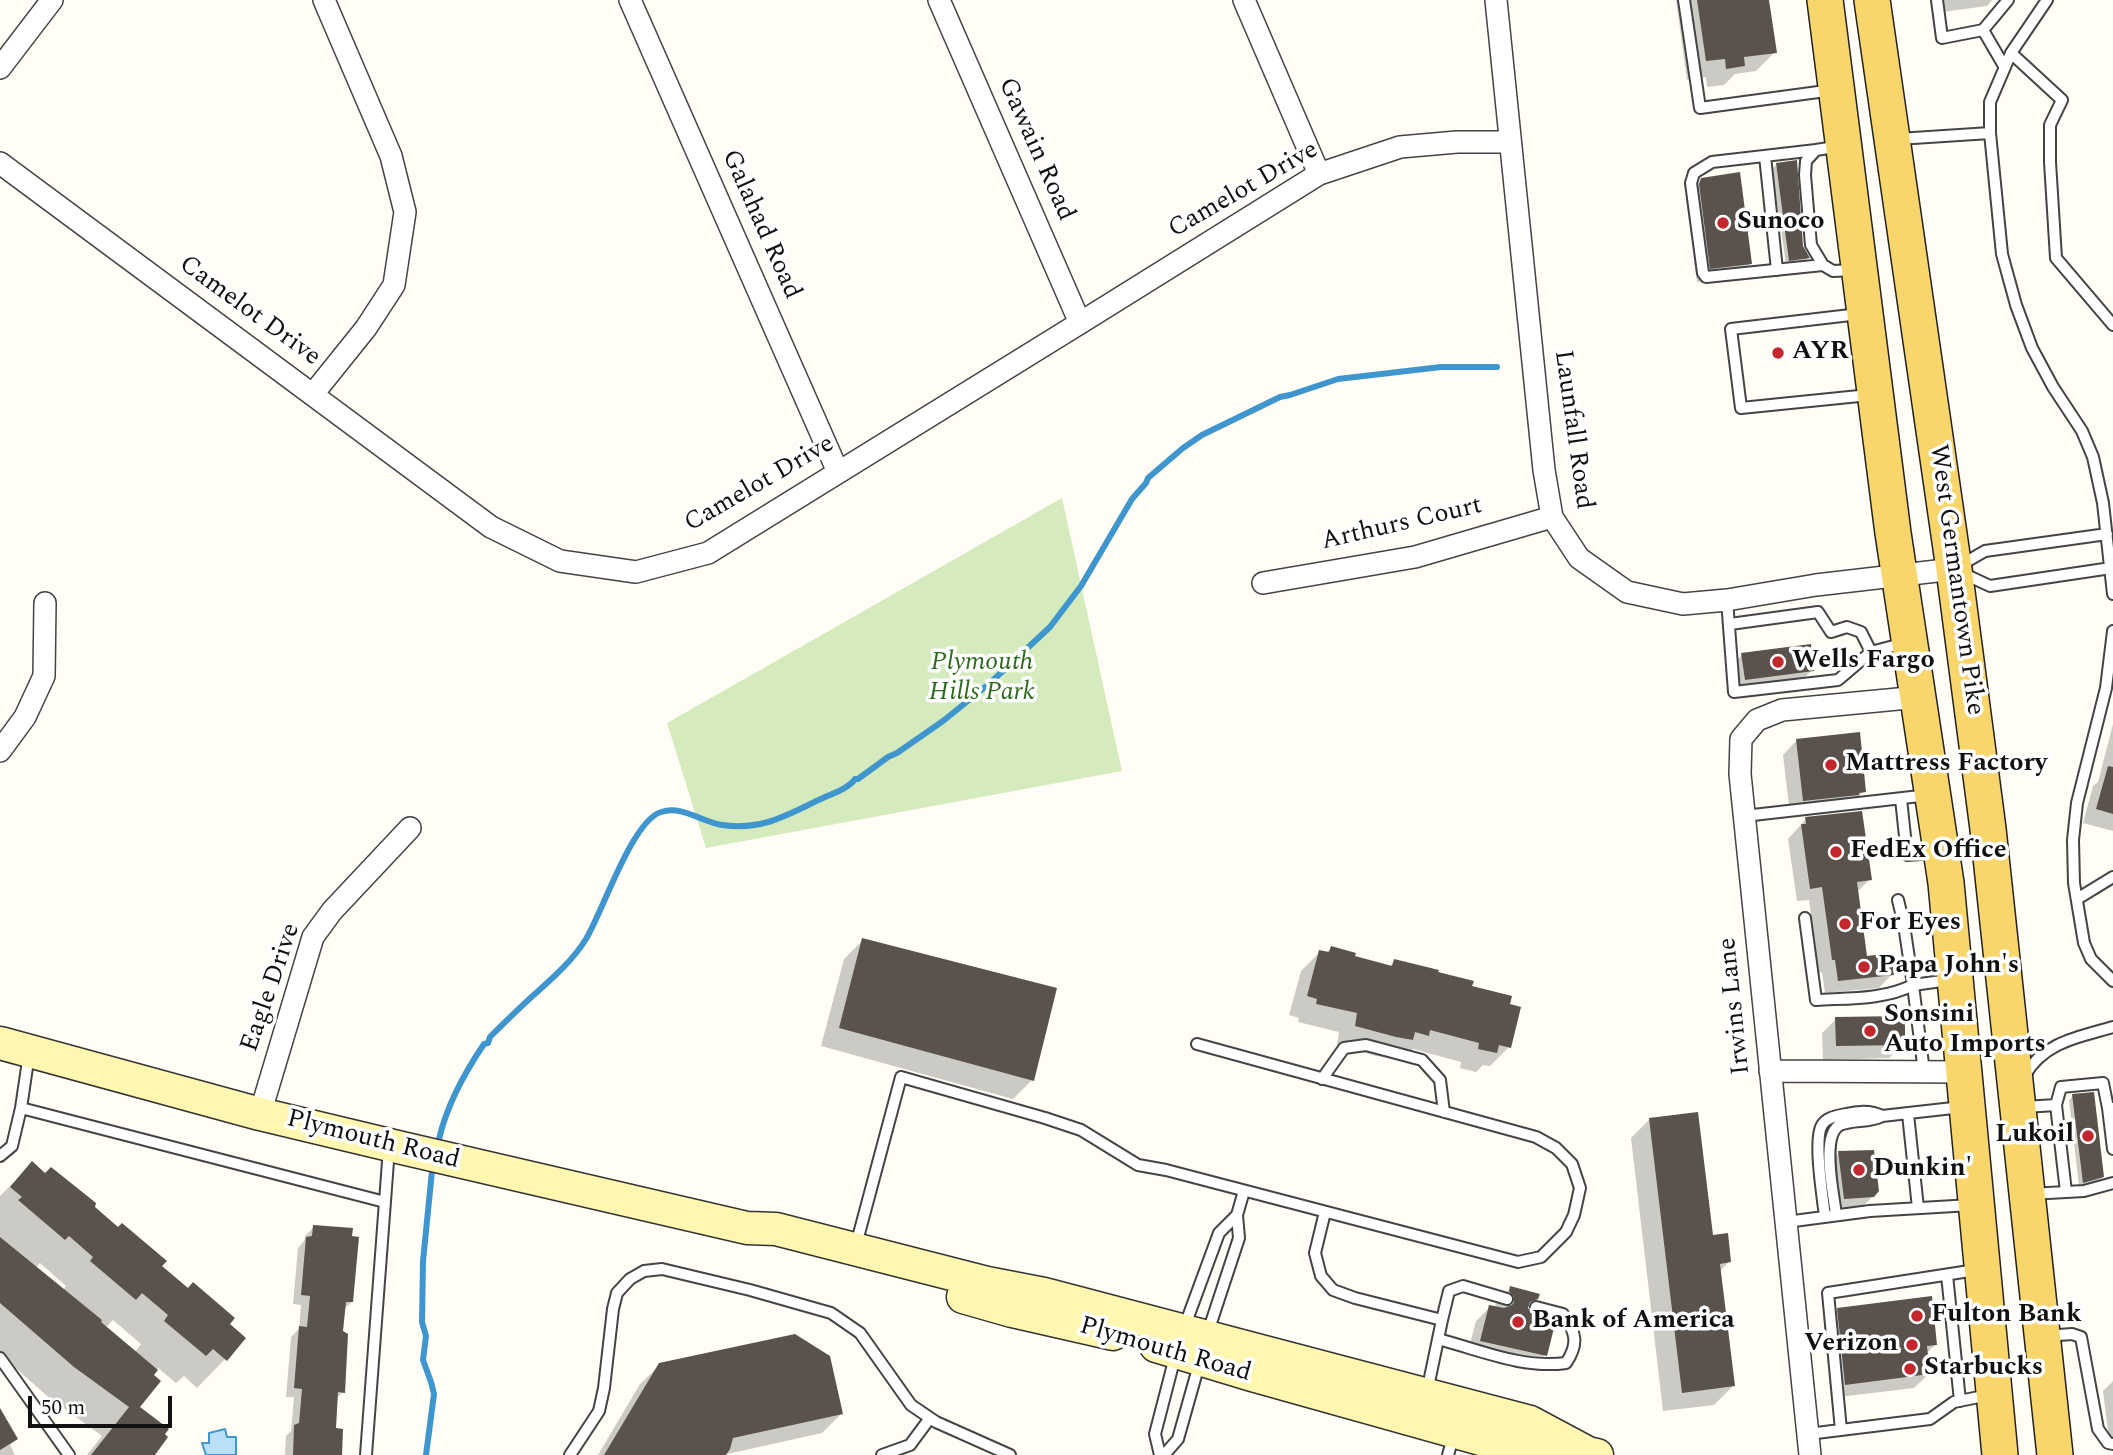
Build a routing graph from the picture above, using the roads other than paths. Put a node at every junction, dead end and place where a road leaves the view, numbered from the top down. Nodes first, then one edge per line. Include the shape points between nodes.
1 (52, 0) edge
2 (324, 0) edge
3 (630, 0) edge
4 (939, 0) edge
5 (1244, 0) edge
6 (1496, 0) edge
7 (1684, 0) edge
8 (1825, 0) edge
9 (1872, 0) edge
10 (1937, 0) edge
11 (2008, 0) edge
12 (2047, 0) edge
13 (1983, 30) junction
14 (2011, 52) junction
15 (2004, 66) junction
16 (0, 68) edge
17 (1836, 89) junction
18 (1990, 133) junction
19 (1893, 139) junction
20 (1510, 142) junction
21 (1830, 148) junction
22 (1765, 156) junction
23 (0, 163) edge
24 (1319, 174) junction
25 (1823, 265) junction
26 (1777, 270) junction
27 (1860, 270) junction
28 (1865, 313) junction
29 (1080, 323) junction
30 (2113, 326) edge
31 (313, 394) junction
32 (1875, 394) junction
33 (838, 472) junction
34 (2113, 495) edge
35 (2103, 503) junction
36 (1552, 517) junction
37 (2107, 534) junction
38 (2111, 568) junction
39 (1954, 569) junction
40 (1900, 575) junction
41 (1264, 583) dead end
42 (1816, 585) junction
43 (2113, 594) edge
44 (1727, 600) junction
45 (44, 603) dead end
46 (1818, 612) junction
47 (1730, 624) junction
48 (2113, 631) edge
49 (1910, 642) junction
50 (1871, 652) junction
51 (2109, 688) edge
52 (1919, 697) junction
53 (0, 751) edge
54 (1917, 797) junction
55 (1744, 816) junction
56 (410, 828) dead end
57 (2113, 877) edge
58 (2077, 899) junction
59 (1898, 900) dead end
60 (1805, 918) dead end
61 (1950, 920) junction
62 (1904, 925) junction
63 (1956, 979) junction
64 (2113, 981) edge
65 (1913, 985) junction
66 (2113, 1027) edge
67 (1198, 1044) dead end
68 (14, 1048) edge
69 (1770, 1071) junction
70 (1924, 1072) junction
71 (1965, 1072) junction
72 (1322, 1079) junction
73 (2017, 1098) junction
74 (2056, 1105) junction
75 (1968, 1106) junction
76 (21, 1108) junction
77 (2110, 1108) edge
78 (1444, 1112) junction
79 (260, 1114) junction
80 (1908, 1114) junction
81 (389, 1145) junction
82 (2113, 1149) edge
83 (0, 1156) edge
84 (2113, 1183) edge
85 (1244, 1191) junction
86 (2066, 1192) junction
87 (2028, 1194) junction
88 (385, 1202) junction
89 (1977, 1204) junction
90 (1918, 1208) junction
91 (1325, 1212) junction
92 (1237, 1215) junction
93 (1831, 1216) junction
94 (1786, 1222) junction
95 (747, 1228) junction
96 (855, 1249) junction
97 (1983, 1269) junction
98 (1947, 1275) junction
99 (1507, 1299) dead end
100 (1536, 1307) dead end
101 (1442, 1320) junction
102 (2043, 1337) junction
103 (1438, 1339) junction
104 (1191, 1345) junction
105 (0, 1358) edge
106 (1995, 1393) junction
107 (1426, 1395) junction
108 (1960, 1401) junction
109 (930, 1418) junction
110 (1841, 1430) junction
111 (1451, 1443) edge
112 (2113, 1444) edge
113 (1809, 1445) edge
114 (1593, 1454) edge
115 (69, 1455) edge
116 (366, 1455) edge
117 (570, 1455) edge
118 (882, 1455) edge
119 (1010, 1455) edge
120 (1162, 1455) edge
121 (2000, 1455) edge
122 (2055, 1455) edge

1 - 16 street
2 - 31 street via 391,156 405,212 394,285
3 - 33 street, Galahad Road
4 - 29 street, Gawain Road
5 - 24 street
6 - 20 street, Launfall Road
7 - 17 lane via 1700,108
8 - 17 main road, West Germantown Pike
9 - 19 main road, West Germantown Pike
10 - 13 lane via 1942,38
11 - 13 lane
12 - 14 lane
13 - 15 lane
14 - 15 lane
14 - 30 lane via 2062,100 2050,125 2056,258
15 - 18 lane via 1990,102
17 - 21 main road, West Germantown Pike
18 - 19 lane
18 - 35 lane via 2001,254 2016,305 2037,358 2082,431
19 - 39 main road, West Germantown Pike
20 - 24 street, Camelot Drive via 1400,148
20 - 36 street, Launfall Road
21 - 22 lane
21 - 25 lane via 1806,161 1805,175 1811,245
21 - 27 main road, West Germantown Pike
22 - 26 lane
22 - 26 lane via 1712,162 1694,173 1691,183 1706,277
23 - 31 street, Camelot Drive
24 - 29 street, Camelot Drive
25 - 26 lane
25 - 27 lane via 1833,271
27 - 28 main road, West Germantown Pike
28 - 32 main road, West Germantown Pike
28 - 32 lane via 1731,329 1741,408
29 - 33 street, Camelot Drive
31 - 33 street, Camelot Drive via 491,527 560,561 636,572 708,553
32 - 40 main road, West Germantown Pike
34 - 35 lane
35 - 37 lane
36 - 41 street, Arthurs Court via 1415,556
36 - 44 street, Launfall Road via 1579,558 1627,592 1683,604
37 - 38 lane
37 - 39 lane via 1985,551
38 - 39 lane via 1990,586
38 - 43 lane
39 - 40 street, Launfall Road
39 - 73 main road, West Germantown Pike
40 - 42 street, Launfall Road
40 - 49 main road, West Germantown Pike
42 - 44 street, Launfall Road
42 - 46 lane
44 - 47 lane
45 - 53 street via 44,676 25,717
46 - 47 lane
46 - 50 lane via 1831,632 1847,626 1861,632
47 - 50 lane via 1734,692 1838,680
48 - 51 lane
49 - 50 lane
49 - 52 main road, West Germantown Pike
51 - 58 lane via 2077,803 2073,840
52 - 54 main road, West Germantown Pike
52 - 55 street, Irwins Lane via 1782,710 1757,720 1741,739
54 - 55 lane
54 - 61 main road, West Germantown Pike via 1941,852
55 - 69 street, Irwins Lane
56 - 79 street, Eagle Drive via 313,937
57 - 58 lane
58 - 64 lane via 2084,943 2091,958
59 - 62 lane
60 - 65 lane via 1816,1000 1882,995
61 - 62 lane
61 - 63 main road, West Germantown Pike
62 - 65 lane
63 - 65 lane
63 - 71 main road, West Germantown Pike
65 - 70 lane
66 - 73 lane via 2056,1044 2031,1065
67 - 72 lane
68 - 76 lane
68 - 79 main road, Plymouth Road
69 - 70 street
69 - 94 street, Irwins Lane
70 - 71 street
71 - 75 main road, West Germantown Pike
72 - 78 lane
72 - 78 lane via 1344,1048 1366,1045 1422,1060 1440,1080
73 - 74 lane
73 - 87 main road, West Germantown Pike
74 - 77 lane via 2061,1087 2103,1083
74 - 86 lane
75 - 80 lane
75 - 89 main road, West Germantown Pike
76 - 83 lane via 12,1146
76 - 88 lane
77 - 82 lane
78 - 91 lane via 1536,1137 1572,1164 1580,1188 1574,1215 1566,1232 1541,1257 1518,1262
79 - 81 main road, Plymouth Road
80 - 90 lane
80 - 93 lane via 1840,1125 1833,1131 1828,1146
81 - 88 lane
81 - 95 main road, Plymouth Road
84 - 86 lane
85 - 91 lane
85 - 92 lane
85 - 96 lane via 1138,1165 1081,1130 901,1077
86 - 87 lane
87 - 102 main road, West Germantown Pike
88 - 116 lane
89 - 90 lane
89 - 97 main road, West Germantown Pike
90 - 93 lane
91 - 101 lane via 1315,1253 1321,1276 1333,1290
92 - 104 lane via 1239,1238
92 - 104 lane via 1219,1233
93 - 94 lane
94 - 113 street, Irwins Lane
95 - 96 main road, Plymouth Road via 776,1229
95 - 104 main road, Plymouth Road via 772,1242 1012,1311 1129,1338
96 - 104 main road, Plymouth Road via 1044,1294
97 - 98 lane
97 - 106 main road, West Germantown Pike
98 - 108 lane
98 - 110 lane via 1828,1293
99 - 101 lane via 1464,1286 1450,1291
100 - 103 lane via 1563,1314 1573,1329 1575,1351 1566,1363 1527,1363
101 - 103 lane
102 - 112 lane via 2081,1337 2098,1429
102 - 122 main road, West Germantown Pike
103 - 107 lane
104 - 107 main road, Plymouth Road
104 - 111 main road, Plymouth Road
104 - 120 lane via 1178,1438
104 - 120 lane via 1155,1434
105 - 115 lane
106 - 108 lane
106 - 121 main road, West Germantown Pike
107 - 114 main road, Plymouth Road via 1530,1422
108 - 110 lane via 1930,1419
109 - 117 lane via 911,1405 860,1333 831,1313 662,1269 644,1271 617,1293 599,1411
109 - 118 lane via 910,1445
109 - 119 lane
110 - 113 lane
111 - 114 main road, Plymouth Road

